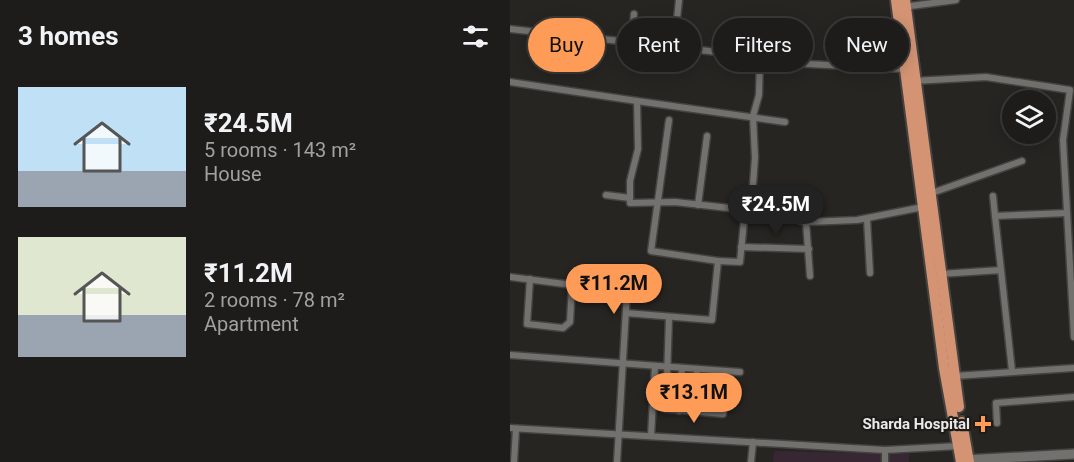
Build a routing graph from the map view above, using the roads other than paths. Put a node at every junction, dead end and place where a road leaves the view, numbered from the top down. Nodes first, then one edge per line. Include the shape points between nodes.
1 (679, 0) edge
2 (954, 0) edge
3 (901, 3) edge
4 (634, 14) dead end
5 (634, 18) edge
6 (677, 18) edge
7 (511, 28) edge
8 (617, 40) edge
9 (813, 64) edge
10 (910, 69) junction
11 (760, 72) edge
12 (912, 81) junction
13 (510, 82) edge
14 (1072, 90) edge
15 (637, 101) junction
16 (753, 116) junction
17 (669, 120) dead end
18 (785, 122) dead end
19 (706, 136) dead end
20 (1022, 161) dead end
21 (1074, 163) edge
22 (1064, 166) junction
23 (926, 194) junction
24 (606, 195) dead end
25 (993, 196) dead end
26 (630, 198) junction
27 (658, 203) junction
28 (698, 205) junction
29 (928, 206) junction
30 (748, 211) junction
31 (1066, 213) junction
32 (995, 216) junction
33 (867, 219) junction
34 (806, 222) junction
35 (741, 247) junction
36 (809, 249) junction
37 (718, 261) junction
38 (1001, 270) junction
39 (870, 273) dead end
40 (940, 274) junction
41 (810, 276) dead end
42 (510, 277) edge
43 (530, 279) junction
44 (572, 285) junction
45 (626, 313) junction
46 (669, 317) junction
47 (1074, 337) edge
48 (510, 354) edge
49 (624, 363) junction
50 (655, 366) junction
51 (667, 367) junction
52 (682, 368) junction
53 (1074, 368) edge
54 (697, 369) junction
55 (726, 371) junction
56 (1012, 371) junction
57 (740, 372) dead end
58 (954, 376) junction
59 (1074, 397) edge
60 (955, 405) junction
61 (679, 411) junction
62 (694, 412) junction
63 (997, 423) dead end
64 (513, 428) edge
65 (618, 435) junction
66 (651, 436) junction
67 (753, 442) junction
68 (962, 446) junction
69 (885, 450) junction
70 (1074, 454) edge
71 (1074, 459) edge
72 (965, 461) edge
73 (514, 462) edge
74 (617, 462) edge
75 (751, 462) edge
76 (885, 462) edge
77 (1029, 462) edge

1 - 6 street
2 - 3 street
3 - 10 highway
4 - 5 street
7 - 8 street
9 - 10 street
10 - 12 highway
11 - 16 street
12 - 14 street via 986,77
12 - 23 highway
13 - 15 street
14 - 22 street via 1063,140
15 - 16 street
15 - 26 street via 638,149
16 - 18 street
16 - 30 street via 755,158
17 - 27 street
19 - 28 street
20 - 23 street
21 - 22 street
22 - 31 street
23 - 29 highway
24 - 26 street
25 - 32 street
26 - 27 street via 630,203
27 - 28 street
27 - 37 street via 651,251
28 - 30 street
29 - 33 street
29 - 40 highway
29 - 60 highway
30 - 34 street
30 - 35 street
31 - 32 street
31 - 47 street
32 - 38 street
33 - 34 street
33 - 39 street
34 - 36 street
35 - 36 street
35 - 37 street via 740,262
36 - 41 street
37 - 46 street via 712,320
38 - 40 street
38 - 56 street
40 - 58 highway
42 - 43 street
43 - 44 street
43 - 44 street via 527,324 563,328 570,321
44 - 45 street via 627,292
45 - 46 street
45 - 49 street
46 - 51 street
48 - 49 street
49 - 50 street
49 - 65 street
50 - 51 street
50 - 66 street
51 - 52 street
51 - 61 street via 666,408
52 - 54 street
52 - 61 street
53 - 56 street
54 - 55 street
54 - 62 street
55 - 57 street
55 - 62 street via 723,414
56 - 58 street
58 - 60 highway
59 - 63 street via 996,403
60 - 68 highway
61 - 62 street
64 - 65 street
64 - 73 street
65 - 66 street
65 - 74 street
66 - 67 street
67 - 69 street
67 - 75 street
68 - 69 street
68 - 72 highway
69 - 76 street
70 - 72 main road
71 - 77 main road

